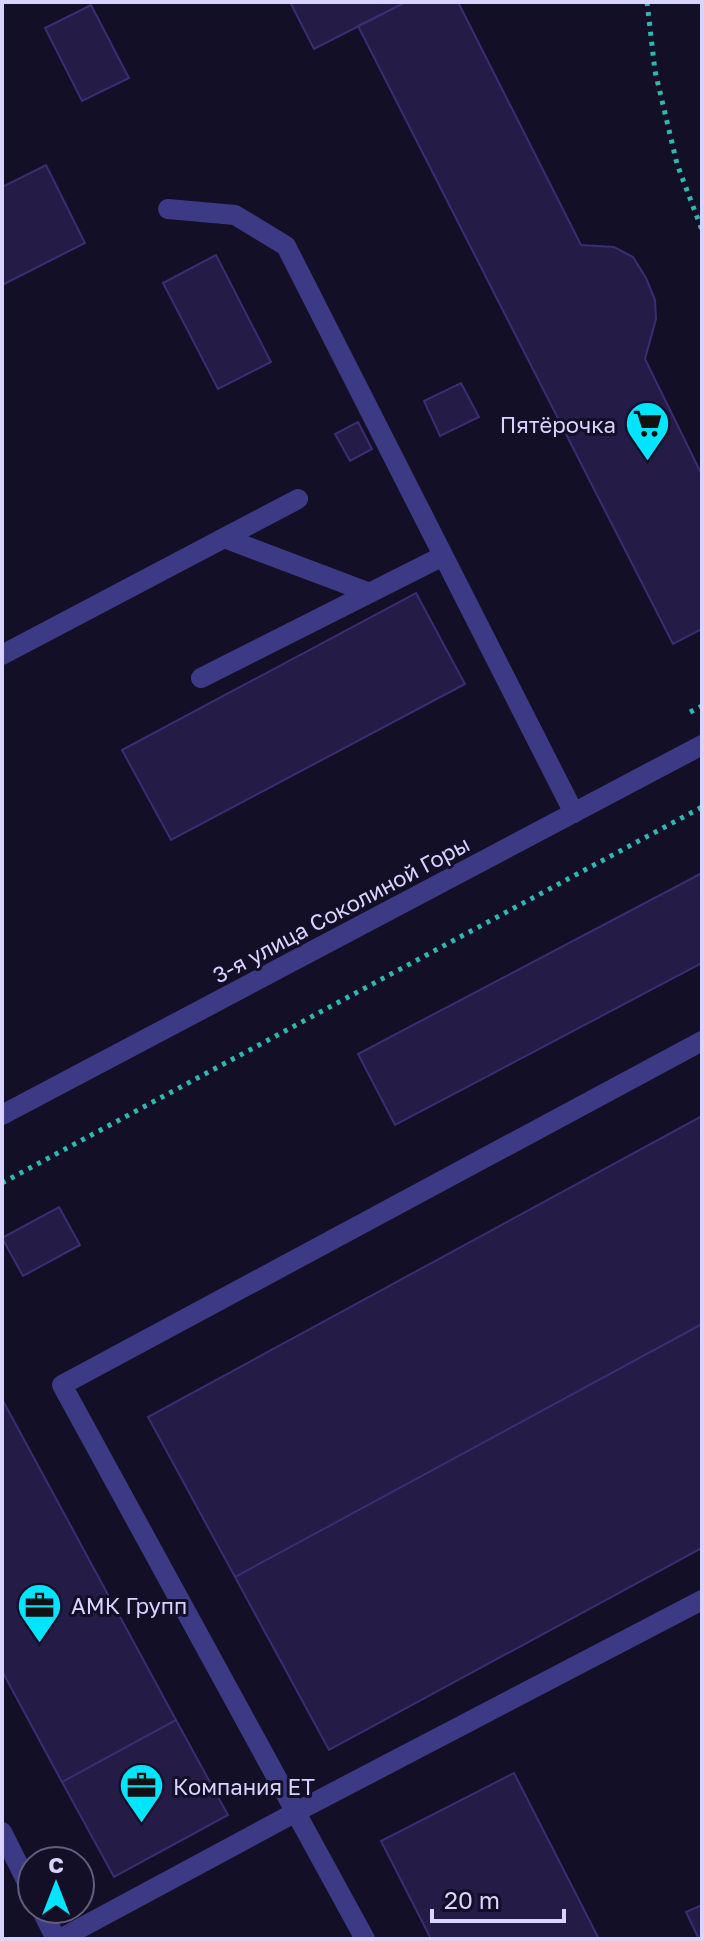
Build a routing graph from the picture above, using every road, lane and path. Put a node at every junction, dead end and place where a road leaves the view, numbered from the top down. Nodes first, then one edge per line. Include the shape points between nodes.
1 (647, 2) edge
2 (168, 209) dead end
3 (702, 230) edge
4 (298, 499) dead end
5 (224, 538) junction
6 (443, 556) junction
7 (370, 593) junction
8 (2, 655) edge
9 (201, 678) dead end
10 (702, 745) edge
11 (702, 807) edge
12 (574, 813) junction
13 (702, 1041) edge
14 (2, 1115) edge
15 (2, 1183) edge
16 (702, 1600) edge
17 (296, 1812) junction
18 (2, 1832) edge
19 (16, 1860) edge
20 (58, 1939) edge
21 (365, 1939) edge

1 - 3 path via 655,71 677,164
2 - 6 street via 235,215 286,246
4 - 5 street
5 - 7 street
5 - 8 street
6 - 7 street
6 - 12 street
7 - 9 street
10 - 12 street, 3-я улица Соколиной Горы
11 - 15 path
12 - 14 street, 3-я улица Соколиной Горы
13 - 17 street via 62,1385
16 - 17 street
17 - 20 street
17 - 21 street
18 - 19 street

